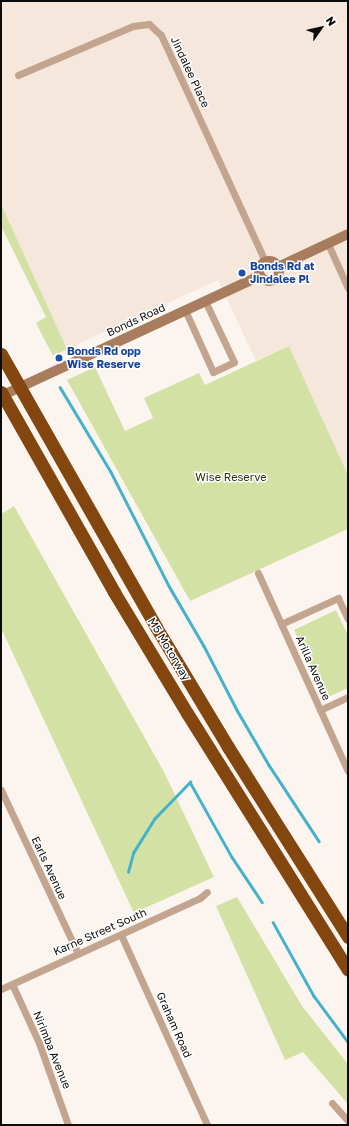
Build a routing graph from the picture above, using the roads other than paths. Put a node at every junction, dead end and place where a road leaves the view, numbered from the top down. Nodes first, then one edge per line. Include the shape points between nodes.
1 (18, 75) dead end
2 (348, 234) edge
3 (328, 244) junction
4 (265, 261) junction
5 (278, 267) junction
6 (260, 276) junction
7 (348, 288) edge
8 (205, 301) junction
9 (185, 310) junction
10 (2, 356) edge
11 (1, 392) edge
12 (1, 396) edge
13 (258, 573) dead end
14 (348, 619) edge
15 (281, 624) junction
16 (348, 697) edge
17 (320, 710) junction
18 (348, 772) edge
19 (1, 790) edge
20 (207, 892) dead end
21 (121, 935) junction
22 (348, 937) edge
23 (78, 954) junction
24 (348, 970) edge
25 (12, 984) junction
26 (1, 989) edge
27 (332, 1103) dead end
28 (348, 1121) edge
29 (68, 1125) edge
30 (207, 1125) edge

1 - 4 street, Jindalee Place via 133,26 149,24 161,36
2 - 3 main road
3 - 5 main road
3 - 7 street
4 - 5 main road via 271,261
4 - 6 main road via 260,266
5 - 6 main road via 275,279 268,281
6 - 8 main road, Bonds Road
8 - 9 main road, Bonds Road
8 - 9 street via 234,362 213,372
9 - 12 main road, Bonds Road
10 - 22 highway, M5 Motorway via 156,627
11 - 24 highway, M5 Motorway via 146,646
13 - 15 street, Arilla Avenue
14 - 15 street via 338,598
15 - 17 street, Arilla Avenue
16 - 17 street
17 - 18 street, Arilla Avenue
19 - 23 street, Earls Avenue
20 - 21 street, Karne Street South via 200,898
21 - 23 street, Karne Street South
21 - 30 street, Graham Road
23 - 25 street, Karne Street South
25 - 26 street, Karne Street South
25 - 29 street, Nirimba Avenue via 39,1044
27 - 28 street

